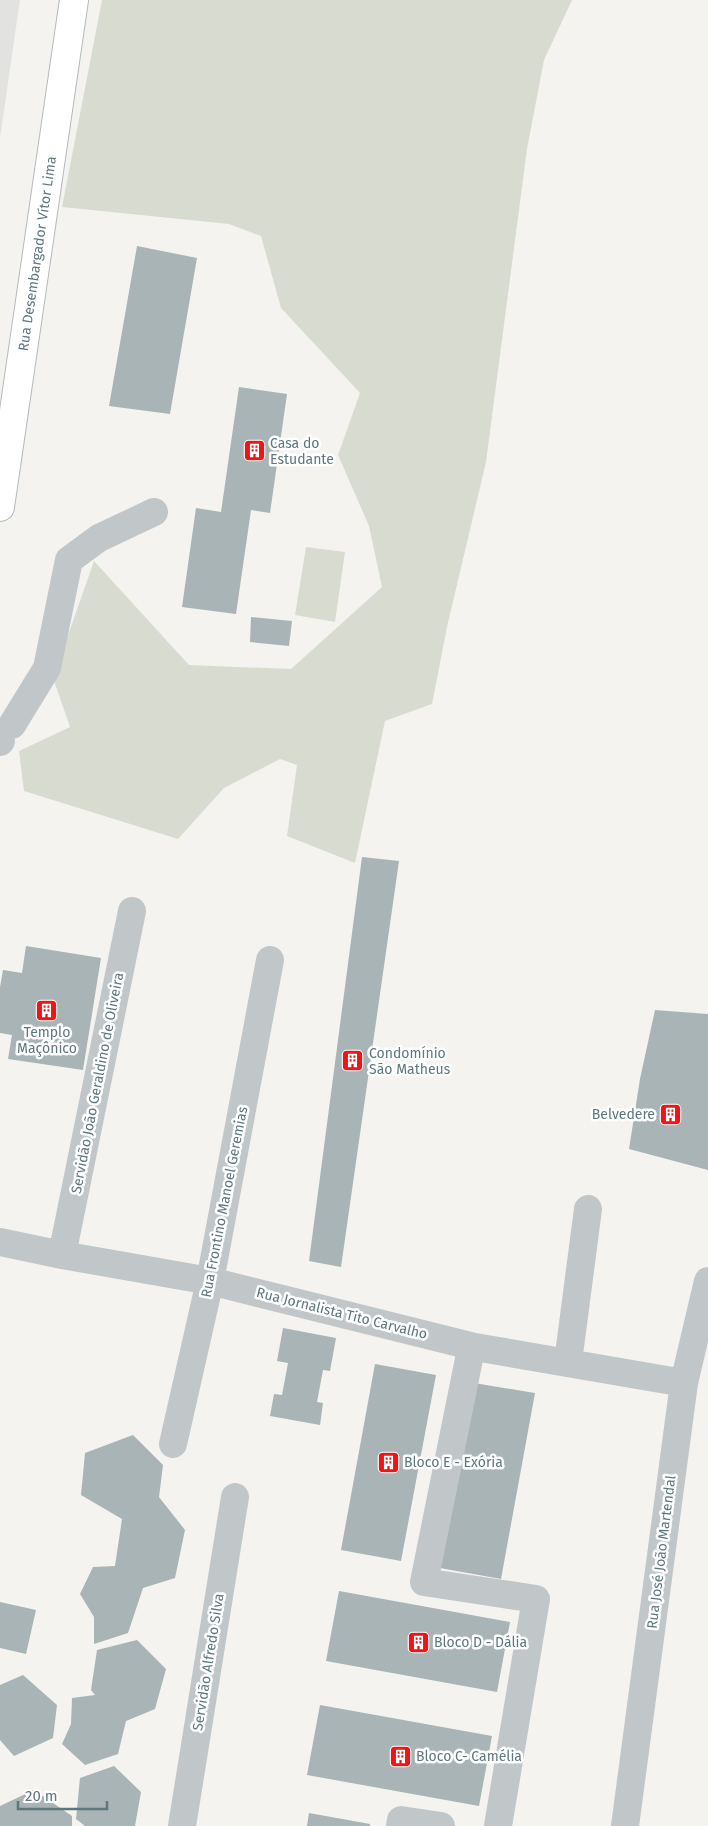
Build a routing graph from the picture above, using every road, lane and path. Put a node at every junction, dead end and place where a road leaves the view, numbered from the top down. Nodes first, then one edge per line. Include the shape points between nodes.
1 (74, 0) edge
2 (0, 507) edge
3 (154, 512) dead end
4 (4, 736) edge
5 (132, 911) dead end
6 (270, 960) dead end
7 (588, 1209) dead end
8 (0, 1242) edge
9 (62, 1255) junction
10 (210, 1281) junction
11 (708, 1281) edge
12 (476, 1347) junction
13 (568, 1362) junction
14 (684, 1382) junction
15 (173, 1444) dead end
16 (235, 1497) dead end
17 (182, 1826) edge
18 (400, 1826) edge
19 (441, 1826) edge
20 (498, 1826) edge
21 (626, 1826) edge

1 - 2 main road, Rua Desembargador Vítor Lima
3 - 4 street via 99,538 69,560 47,668
5 - 9 street, Servidão João Geraldino de Oliveira
6 - 10 street, Rua Frontino Manoel Geremias
7 - 13 street
8 - 9 street, Rua Jornalista Tito Carvalho
9 - 10 street, Rua Jornalista Tito Carvalho
10 - 12 street, Rua Jornalista Tito Carvalho
10 - 15 street, Rua Frontino Manoel Geremias
11 - 14 street, Rua José João Martendal
12 - 13 street, Rua Jornalista Tito Carvalho
12 - 20 street via 469,1359 424,1582 536,1599
13 - 14 street, Rua Jornalista Tito Carvalho
14 - 21 street, Rua José João Martendal
16 - 17 street, Servidão Alfredo Silva
18 - 19 street via 401,1820

